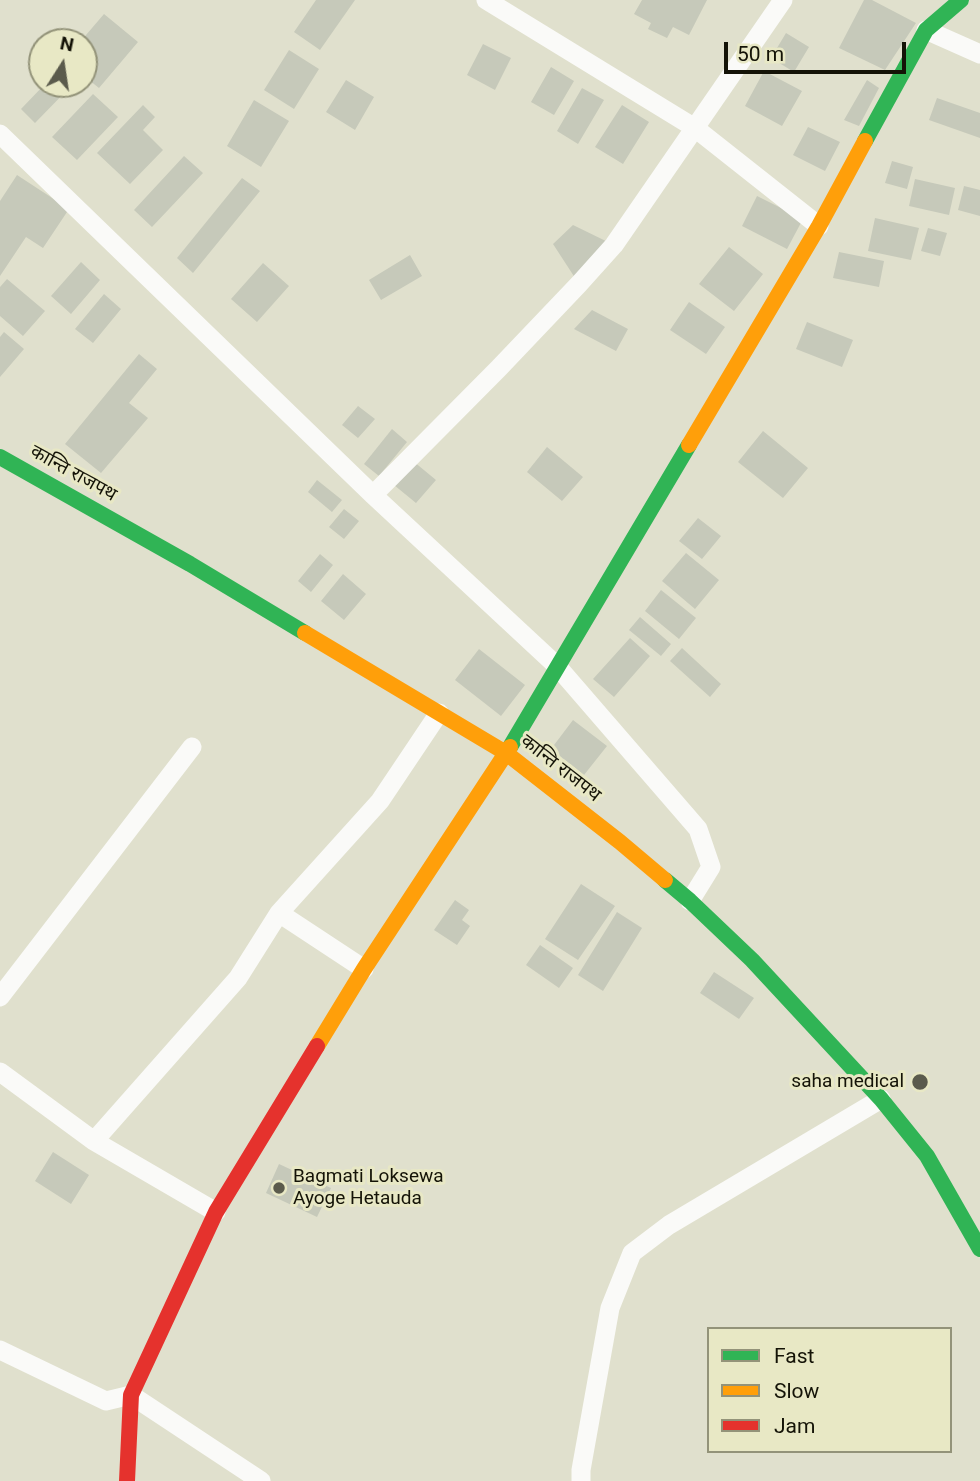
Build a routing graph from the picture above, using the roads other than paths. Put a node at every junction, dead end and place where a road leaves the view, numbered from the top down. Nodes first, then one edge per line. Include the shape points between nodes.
1 (486, 0) edge
2 (783, 0) edge
3 (960, 1) edge
4 (980, 5) edge
5 (926, 30) junction
6 (980, 54) edge
7 (695, 128) junction
8 (0, 134) edge
9 (819, 226) junction
10 (0, 457) edge
11 (373, 495) junction
12 (557, 666) junction
13 (439, 713) junction
14 (192, 747) dead end
15 (506, 753) junction
16 (690, 901) junction
17 (279, 913) junction
18 (364, 969) junction
19 (0, 997) edge
20 (0, 1072) edge
21 (881, 1099) junction
22 (94, 1141) junction
23 (216, 1212) junction
24 (980, 1249) edge
25 (0, 1350) edge
26 (131, 1395) junction
27 (127, 1481) edge
28 (261, 1481) edge
29 (581, 1481) edge

1 - 7 street
2 - 7 street
3 - 4 street
3 - 5 street
5 - 6 street
5 - 9 street
7 - 9 street
7 - 11 street via 614,245
8 - 11 street
9 - 12 street
10 - 13 street, कान्ति राजपथ
11 - 12 street
12 - 15 street
12 - 16 street via 698,829 711,867
13 - 15 street, कान्ति राजपथ
13 - 17 street via 380,801
14 - 19 street
15 - 16 street, कान्ति राजपथ
15 - 18 street
16 - 21 street, कान्ति राजपथ via 752,960
17 - 18 street
17 - 22 street via 238,978
18 - 23 street
20 - 22 street
21 - 24 street, कान्ति राजपथ via 927,1156
21 - 29 street via 669,1225 632,1253 610,1308
22 - 23 street
23 - 26 street
25 - 26 street via 106,1401
26 - 27 street
26 - 28 street

